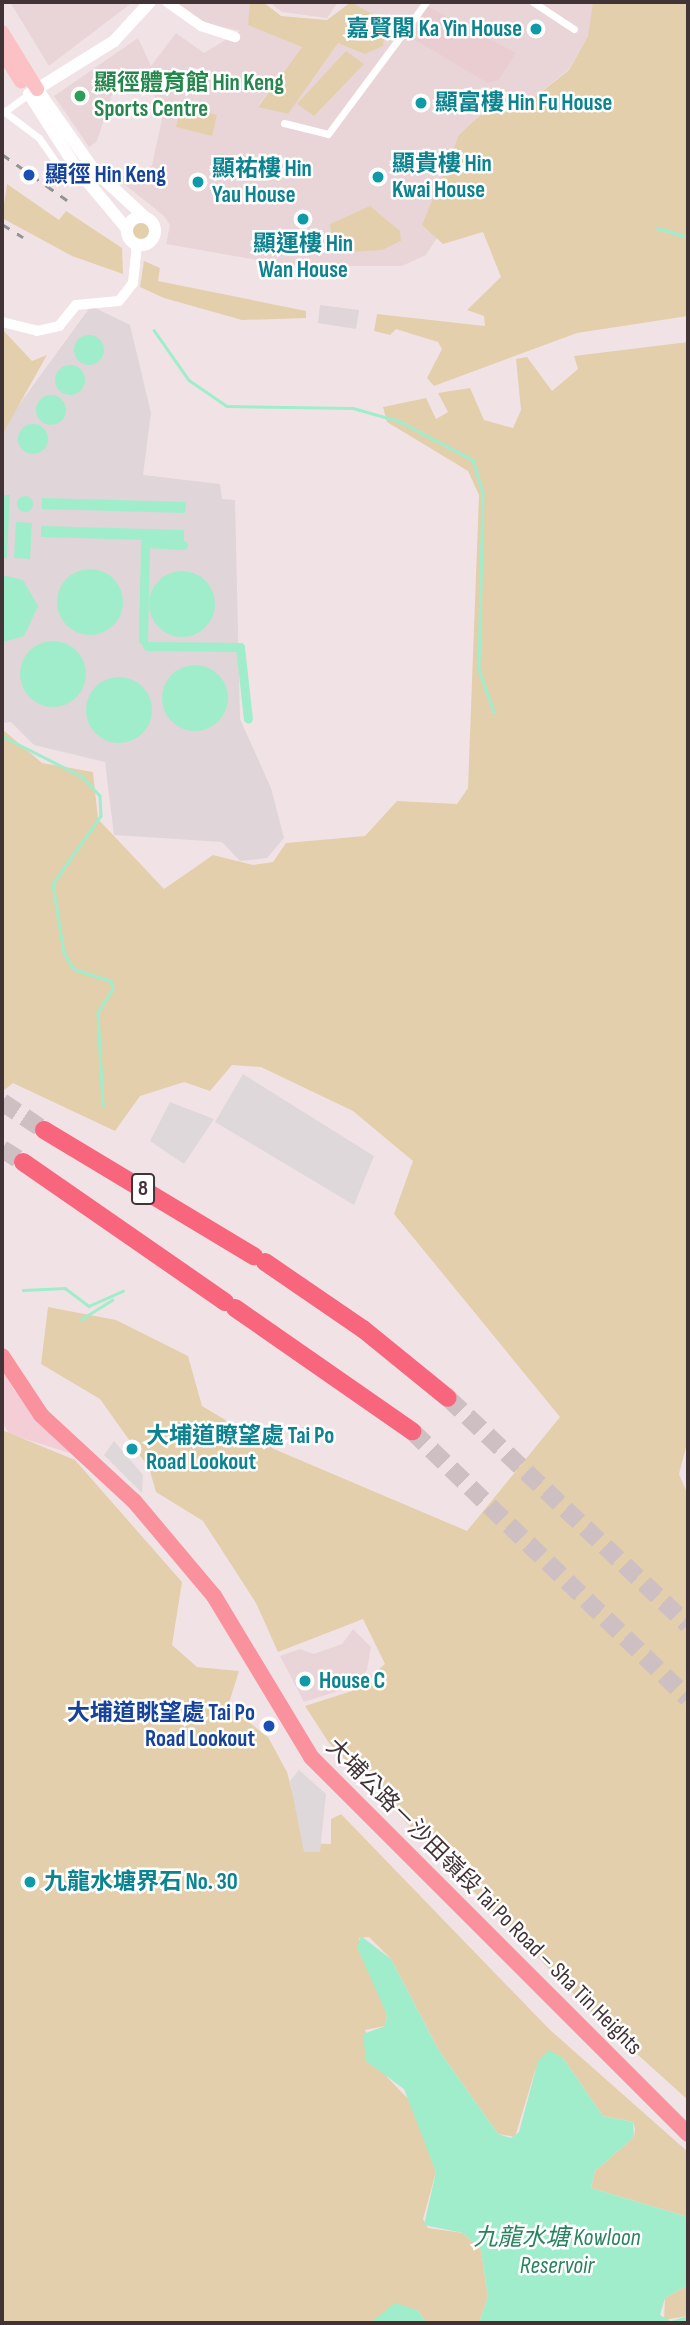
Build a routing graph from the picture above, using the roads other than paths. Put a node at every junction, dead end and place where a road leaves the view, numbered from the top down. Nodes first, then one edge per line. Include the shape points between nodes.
1 (150, 2) edge
2 (167, 2) edge
3 (426, 2) edge
4 (533, 2) edge
5 (574, 29) dead end
6 (2, 32) edge
7 (235, 37) dead end
8 (2, 51) edge
9 (33, 91) junction
10 (3, 111) edge
11 (284, 123) dead end
12 (77, 169) junction
13 (145, 217) junction
14 (127, 229) junction
15 (137, 244) junction
16 (2, 322) edge
17 (44, 1130) tunnel mouth
18 (23, 1162) tunnel mouth
19 (2, 1356) edge
20 (448, 1398) tunnel mouth
21 (412, 1431) tunnel mouth
22 (688, 2134) edge

1 - 9 street via 114,41
2 - 7 street via 201,26
3 - 11 street via 328,134
4 - 5 street
6 - 9 main road
8 - 9 main road
9 - 10 street
9 - 12 street
9 - 13 street via 86,161
10 - 12 street via 39,138 57,164
12 - 14 street
13 - 14 street via 131,221
13 - 15 street via 155,232
14 - 15 street
15 - 16 street via 133,283 119,301 76,305 59,326 37,331
17 - 20 highway, 8 via 260,1259 363,1329
18 - 21 highway, 8
19 - 22 main road, 大埔公路－沙田嶺段 Tai Po Road – Sha Tin Heights via 41,1415 135,1501 214,1596 311,1757

